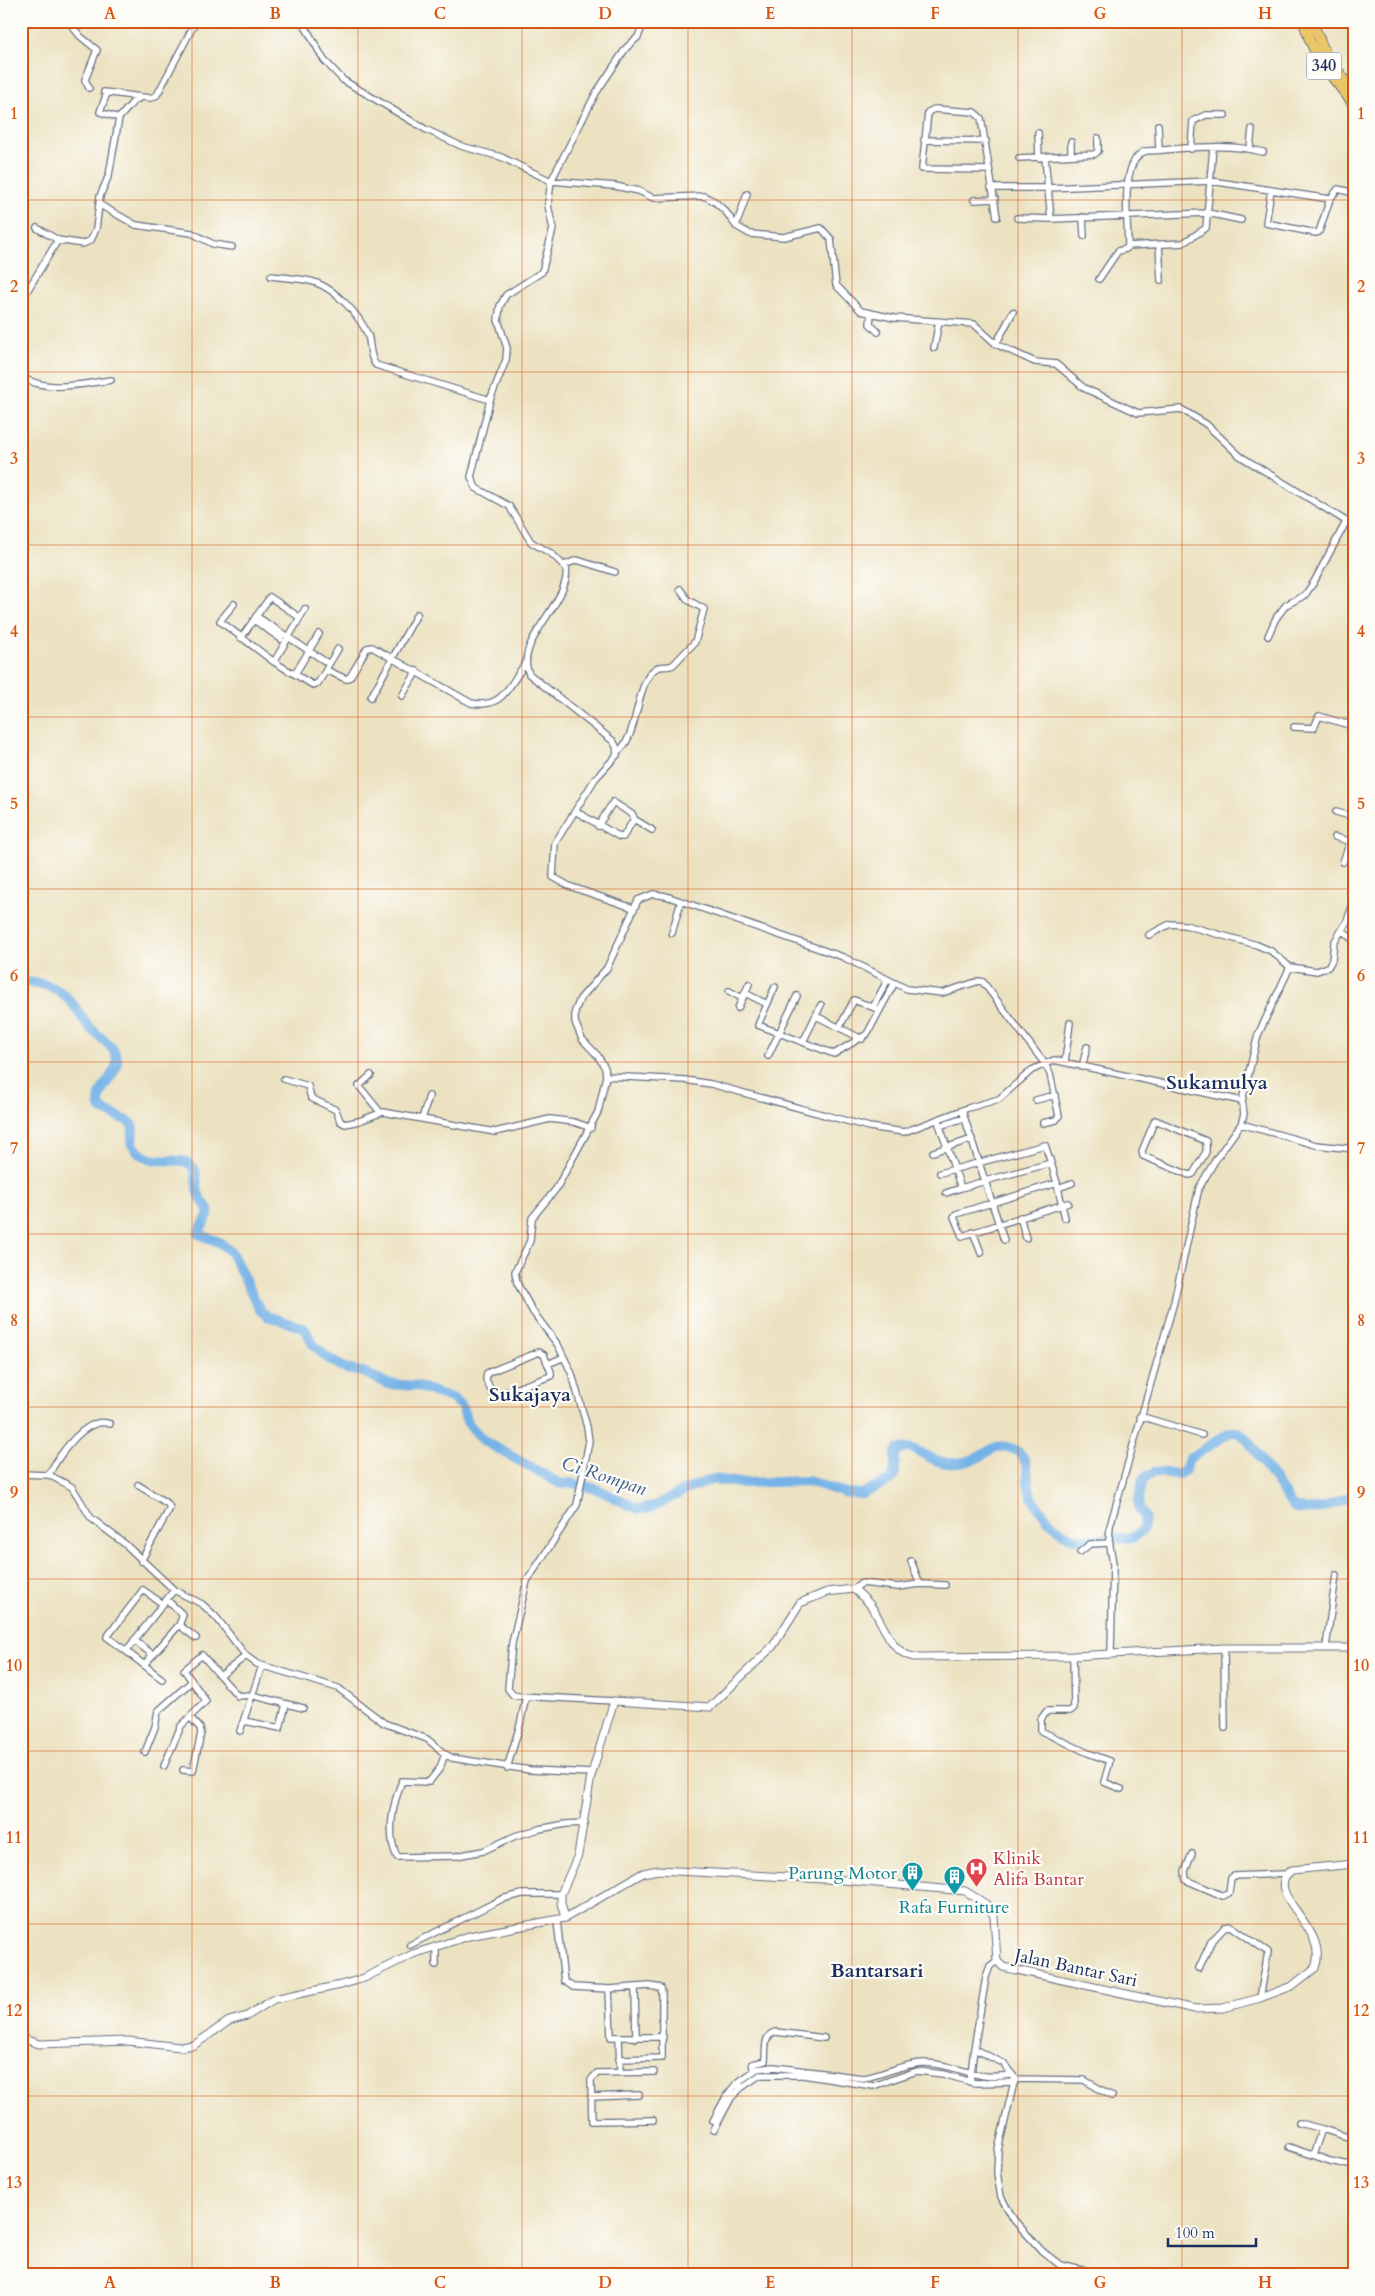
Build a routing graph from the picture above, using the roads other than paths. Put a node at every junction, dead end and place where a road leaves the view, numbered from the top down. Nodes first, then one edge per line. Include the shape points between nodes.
1 (68, 21) edge
2 (196, 21) edge
3 (302, 21) edge
4 (644, 21) edge
5 (1303, 21) edge
6 (1312, 21) edge
7 (89, 88) dead end
8 (1354, 90) edge
9 (141, 97) junction
10 (1354, 106) edge
11 (1225, 115) dead end
12 (119, 118) junction
13 (1158, 125) dead end
14 (1252, 128) dead end
15 (1038, 133) dead end
16 (1098, 138) dead end
17 (924, 140) junction
18 (986, 141) junction
19 (1071, 142) dead end
20 (1213, 148) junction
21 (1250, 148) junction
22 (1191, 149) junction
23 (1158, 150) junction
24 (1263, 152) dead end
25 (1071, 155) junction
26 (1019, 158) dead end
27 (1042, 158) junction
28 (989, 170) junction
29 (551, 181) junction
30 (1211, 182) junction
31 (1127, 183) junction
32 (992, 188) junction
33 (1047, 188) junction
34 (1271, 190) junction
35 (1354, 193) edge
36 (747, 194) dead end
37 (995, 199) junction
38 (1330, 199) junction
39 (974, 200) dead end
40 (100, 205) junction
41 (1208, 213) junction
42 (1128, 216) junction
43 (1083, 217) junction
44 (997, 218) dead end
45 (1017, 218) dead end
46 (1051, 219) junction
47 (1241, 220) dead end
48 (736, 226) junction
49 (37, 228) dead end
50 (1084, 236) dead end
51 (55, 245) junction
52 (1159, 245) junction
53 (1128, 246) junction
54 (232, 247) dead end
55 (271, 276) dead end
56 (1099, 279) dead end
57 (1161, 280) dead end
58 (21, 301) edge
59 (1014, 312) dead end
60 (871, 314) junction
61 (938, 321) junction
62 (878, 332) dead end
63 (996, 344) junction
64 (934, 348) dead end
65 (21, 377) edge
66 (111, 380) dead end
67 (490, 400) junction
68 (1346, 522) junction
69 (1354, 526) edge
70 (564, 565) junction
71 (615, 572) dead end
72 (680, 589) dead end
73 (234, 604) dead end
74 (304, 609) dead end
75 (417, 614) dead end
76 (300, 616) junction
77 (255, 618) junction
78 (319, 634) dead end
79 (1268, 636) dead end
80 (241, 638) junction
81 (286, 640) junction
82 (338, 649) dead end
83 (308, 651) junction
84 (393, 659) junction
85 (274, 662) junction
86 (525, 664) junction
87 (328, 667) junction
88 (417, 671) junction
89 (295, 674) junction
90 (402, 696) dead end
91 (370, 697) dead end
92 (1354, 720) edge
93 (1294, 727) dead end
94 (617, 752) junction
95 (575, 811) junction
96 (1336, 812) dead end
97 (1354, 817) edge
98 (634, 819) junction
99 (598, 826) junction
100 (652, 830) dead end
101 (1335, 837) dead end
102 (1352, 842) edge
103 (1343, 862) dead end
104 (681, 901) junction
105 (1354, 901) edge
106 (633, 908) junction
107 (1342, 930) junction
108 (672, 933) dead end
109 (1149, 934) dead end
110 (1354, 941) edge
111 (1290, 967) junction
112 (887, 981) junction
113 (749, 984) dead end
114 (894, 984) junction
115 (775, 987) dead end
116 (729, 991) dead end
117 (744, 996) junction
118 (797, 996) dead end
119 (767, 1004) junction
120 (821, 1005) dead end
121 (873, 1007) junction
122 (738, 1008) dead end
123 (880, 1010) junction
124 (816, 1016) junction
125 (1070, 1023) dead end
126 (840, 1026) junction
127 (780, 1035) junction
128 (862, 1039) junction
129 (803, 1042) junction
130 (1087, 1046) dead end
131 (768, 1056) dead end
132 (1065, 1062) junction
133 (1045, 1064) junction
134 (1082, 1066) junction
135 (370, 1075) dead end
136 (606, 1076) junction
137 (284, 1079) dead end
138 (1055, 1095) junction
139 (429, 1096) dead end
140 (1036, 1100) dead end
141 (1242, 1101) junction
142 (962, 1110) junction
143 (380, 1112) junction
144 (964, 1118) junction
145 (422, 1119) junction
146 (939, 1123) junction
147 (1043, 1123) dead end
148 (1241, 1124) junction
149 (591, 1128) junction
150 (972, 1138) junction
151 (946, 1147) junction
152 (1354, 1149) edge
153 (933, 1152) dead end
154 (1206, 1152) junction
155 (1216, 1159) junction
156 (978, 1161) junction
157 (1051, 1163) junction
158 (953, 1169) junction
159 (940, 1173) dead end
160 (985, 1181) junction
161 (1072, 1183) dead end
162 (1057, 1185) junction
163 (961, 1188) junction
164 (946, 1193) dead end
165 (991, 1203) junction
166 (1065, 1204) junction
167 (1020, 1217) junction
168 (1065, 1218) dead end
169 (998, 1224) junction
170 (973, 1232) junction
171 (1026, 1238) dead end
172 (1004, 1240) dead end
173 (981, 1253) dead end
174 (564, 1357) junction
175 (548, 1364) junction
176 (1140, 1416) junction
177 (110, 1424) dead end
178 (1202, 1435) dead end
179 (21, 1474) edge
180 (49, 1476) junction
181 (138, 1486) dead end
182 (1110, 1539) junction
183 (1080, 1552) dead end
184 (141, 1561) junction
185 (910, 1561) dead end
186 (1336, 1575) dead end
187 (920, 1584) junction
188 (945, 1585) dead end
189 (174, 1590) junction
190 (854, 1590) junction
191 (165, 1602) junction
192 (179, 1625) junction
193 (196, 1638) dead end
194 (134, 1640) junction
195 (1326, 1647) junction
196 (1224, 1648) junction
197 (1354, 1648) edge
198 (126, 1651) junction
199 (153, 1654) junction
200 (1111, 1654) junction
201 (246, 1656) junction
202 (1072, 1656) junction
203 (144, 1665) junction
204 (262, 1666) junction
205 (220, 1676) junction
206 (162, 1679) dead end
207 (191, 1682) junction
208 (251, 1695) junction
209 (526, 1696) junction
210 (614, 1701) junction
211 (286, 1704) junction
212 (303, 1708) dead end
213 (190, 1717) junction
214 (244, 1721) junction
215 (1225, 1728) dead end
216 (240, 1731) dead end
217 (145, 1752) dead end
218 (445, 1754) junction
219 (164, 1766) dead end
220 (507, 1768) junction
221 (183, 1770) dead end
222 (592, 1773) junction
223 (1121, 1789) dead end
224 (585, 1823) junction
225 (1192, 1854) dead end
226 (1354, 1864) edge
227 (1286, 1874) junction
228 (561, 1894) junction
229 (565, 1918) junction
230 (557, 1921) junction
231 (410, 1945) dead end
232 (436, 1948) junction
233 (997, 1961) junction
234 (436, 1965) dead end
235 (1199, 1968) dead end
236 (635, 1987) junction
237 (609, 1989) junction
238 (1260, 1998) junction
239 (663, 2037) junction
240 (21, 2038) edge
241 (619, 2038) junction
242 (636, 2038) junction
243 (824, 2038) dead end
244 (974, 2050) junction
245 (619, 2060) junction
246 (754, 2071) junction
247 (654, 2072) dead end
248 (620, 2073) junction
249 (815, 2076) junction
250 (971, 2077) junction
251 (1014, 2078) junction
252 (860, 2082) junction
253 (739, 2085) junction
254 (639, 2095) dead end
255 (1112, 2096) dead end
256 (591, 2097) junction
257 (653, 2120) dead end
258 (713, 2121) dead end
259 (1299, 2123) dead end
260 (714, 2130) dead end
261 (1322, 2130) junction
262 (1354, 2139) edge
263 (1289, 2147) dead end
264 (1313, 2155) junction
265 (1354, 2166) edge
266 (1103, 2275) edge

1 - 7 street via 97,50 86,80
2 - 9 street via 157,95
3 - 29 street via 324,60 350,85 465,148 501,158
4 - 29 street via 638,37 626,48 596,93
5 - 10 main road, 340 via 1321,63
6 - 8 main road, 340 via 1327,57
9 - 12 street
9 - 12 street via 106,93 100,112
11 - 22 street via 1206,115 1193,121
12 - 40 street
13 - 23 street
14 - 21 street
15 - 27 street
16 - 25 street via 1095,154
17 - 18 street
17 - 18 street via 927,115 934,109 976,113 983,121
17 - 28 street via 921,166 924,170
18 - 28 street
19 - 25 street
20 - 21 street
20 - 22 street
20 - 30 street
21 - 24 street
22 - 23 street
23 - 31 street via 1137,155
25 - 27 street
26 - 27 street
27 - 33 street
28 - 32 street
29 - 48 street via 615,186 639,191 652,198 704,196 720,206
29 - 67 street via 548,205 553,229 542,272 506,295 500,306 498,320 507,348 506,360
30 - 31 street
30 - 34 street
30 - 41 street
31 - 33 street
31 - 42 street
32 - 33 street
32 - 37 street
33 - 46 street
34 - 38 street
34 - 38 street via 1266,223 1316,233
35 - 38 street via 1337,189
36 - 48 street
37 - 39 street
37 - 44 street
40 - 51 street via 91,240
40 - 54 street via 136,225 192,233 217,246
41 - 42 street
41 - 47 street
41 - 52 street via 1206,228 1187,242
42 - 43 street
42 - 53 street
43 - 46 street
43 - 50 street
45 - 46 street
48 - 60 street via 745,232 769,237 820,228 831,239 838,288 858,309
49 - 51 street
51 - 58 street
52 - 53 street
52 - 57 street
53 - 56 street via 1117,252
55 - 67 street via 313,282 336,296 368,336 376,364
59 - 63 street
60 - 61 street
60 - 62 street via 870,324
61 - 63 street via 974,324
61 - 64 street
63 - 68 street via 1035,362 1056,364 1087,390 1138,413 1181,409 1206,424 1240,456
65 - 66 street via 58,388
67 - 70 street via 473,465 472,482 476,488 509,506 531,542
68 - 69 street
68 - 79 street via 1314,582 1305,595 1286,605
70 - 71 street via 577,560
70 - 86 street via 567,571 563,590 543,620
72 - 94 street via 688,600 704,609 694,642 673,665 656,667 653,671 643,690 627,742
73 - 80 street via 220,621
74 - 76 street
75 - 84 street
76 - 77 street via 272,597 267,599
76 - 81 street
77 - 80 street
77 - 81 street
78 - 83 street
80 - 85 street
81 - 83 street
81 - 85 street
82 - 87 street
83 - 87 street
83 - 89 street
84 - 87 street via 368,647 347,679
84 - 88 street
84 - 91 street
85 - 89 street
86 - 88 street via 499,700 486,705 471,703
86 - 94 street via 532,678 613,741
87 - 89 street via 315,685
88 - 90 street
92 - 93 street via 1346,724 1319,716 1314,728
94 - 95 street
95 - 99 street
95 - 106 street via 555,843 553,877
96 - 97 street
98 - 99 street via 622,837
98 - 99 street via 632,814 613,802
98 - 100 street
101 - 102 street
102 - 103 street
104 - 106 street via 653,894 638,900
104 - 108 street
104 - 112 street via 843,957
105 - 107 street
106 - 136 street via 607,968 580,999 575,1011 575,1022 581,1036 602,1061
107 - 110 street
107 - 111 street via 1334,943 1332,960 1325,970
109 - 111 street via 1170,924 1185,925 1257,945
111 - 141 street via 1258,1035
112 - 114 street
112 - 121 street
113 - 117 street
114 - 123 street
114 - 133 street via 907,990 939,993 983,982
115 - 119 street
116 - 117 street
117 - 119 street
117 - 122 street
118 - 127 street
119 - 127 street via 758,1025
120 - 124 street
121 - 123 street
121 - 126 street via 854,1000
123 - 128 street
124 - 126 street
124 - 129 street
125 - 132 street
126 - 128 street
127 - 129 street
127 - 131 street
128 - 129 street via 834,1054
130 - 134 street
132 - 133 street via 1054,1060
132 - 134 street
133 - 138 street
133 - 142 street via 1032,1070 999,1099
134 - 141 street
135 - 143 street via 358,1085
136 - 146 street via 711,1084 897,1132
136 - 149 street
137 - 143 street via 308,1086 311,1098 336,1110 343,1124
138 - 140 street
138 - 147 street via 1059,1118
139 - 145 street
141 - 148 street via 1244,1114
142 - 144 street
142 - 146 street
143 - 145 street
144 - 146 street
144 - 150 street
145 - 149 street via 496,1132 550,1119
146 - 151 street
148 - 152 street via 1316,1144
148 - 155 street
149 - 174 street via 553,1195 533,1216 530,1241 515,1272 521,1290
150 - 151 street
150 - 156 street
151 - 153 street
151 - 158 street
154 - 154 street via 1206,1141 1157,1120 1142,1152 1143,1156 1191,1175
154 - 155 street
155 - 176 street via 1199,1188 1174,1302
156 - 157 street via 1043,1144
156 - 158 street
156 - 160 street
157 - 160 street
157 - 162 street
158 - 159 street
158 - 163 street
160 - 163 street
160 - 165 street
161 - 162 street
162 - 165 street
162 - 166 street
163 - 164 street
165 - 169 street
165 - 170 street via 955,1216 960,1235
166 - 167 street
166 - 168 street
167 - 169 street
167 - 171 street
169 - 170 street
169 - 172 street
170 - 173 street
174 - 175 street
174 - 209 street via 579,1392 589,1434 577,1505 527,1581 521,1601 512,1643 508,1686 513,1695
175 - 175 street via 551,1376 497,1397 486,1380 489,1372 539,1352
176 - 178 street
176 - 182 street
177 - 180 street via 98,1421 89,1425 57,1459
179 - 180 street
180 - 184 street via 75,1489 90,1517
181 - 184 street via 170,1508
182 - 183 street via 1090,1544
182 - 200 street via 1113,1564
184 - 189 street
185 - 187 street
186 - 195 street
187 - 188 street
187 - 190 street via 898,1587 862,1583
189 - 191 street
189 - 201 street via 202,1604
190 - 202 street via 870,1605 897,1647 910,1656
190 - 210 street via 827,1592 800,1603 773,1646 710,1706
191 - 192 street via 183,1615
191 - 194 street
191 - 198 street via 143,1590 108,1634 108,1638
192 - 193 street
192 - 199 street
194 - 198 street
194 - 199 street
195 - 196 street
195 - 197 street
196 - 200 street
196 - 215 street
198 - 203 street
199 - 203 street
200 - 202 street
201 - 204 street
201 - 205 street
202 - 223 street via 1074,1708 1070,1711 1047,1711 1041,1719 1041,1730 1110,1761 1104,1782
203 - 206 street
204 - 208 street
204 - 218 street via 338,1688 384,1723 427,1739
205 - 207 street via 201,1654 184,1671
205 - 208 street via 238,1696
207 - 213 street via 206,1701
207 - 217 street via 158,1711
208 - 211 street
208 - 214 street
209 - 210 street
209 - 220 street
210 - 222 street
211 - 212 street
211 - 214 street via 280,1728
213 - 219 street via 182,1724
213 - 221 street via 201,1731 193,1771
214 - 216 street
218 - 220 street
218 - 224 street via 440,1768 429,1782 402,1781 392,1816 397,1857 456,1856 483,1850 539,1829
220 - 222 street
222 - 224 street
224 - 228 street via 578,1856
225 - 227 street via 1185,1871 1186,1880 1223,1896 1229,1893 1234,1876
226 - 227 street via 1292,1870
227 - 238 street, Jalan Bantar Sari via 1283,1884 1286,1898 1316,1939 1317,1962 1310,1974 1292,1986
228 - 229 street
228 - 231 street via 522,1894 502,1898
229 - 230 street, Jalan Bantar Sari
229 - 233 street, Jalan Bantar Sari via 650,1870 950,1888 976,1896 994,1916
230 - 232 street, Jalan Bantar Sari via 508,1927
230 - 237 street via 564,1982 573,1987
232 - 234 street
232 - 240 street, Jalan Bantar Sari via 413,1954 364,1978 274,1999 247,2016 230,2021 194,2045 180,2047 128,2041 39,2044
233 - 238 street, Jalan Bantar Sari via 1003,1967 1049,1979 1195,2009 1223,2008
233 - 244 street via 990,1966 986,1977
235 - 238 street via 1211,1942 1225,1926 1231,1926 1268,1952
236 - 237 street
236 - 239 street via 650,1986 661,1990
236 - 242 street
237 - 241 street via 611,2037
239 - 242 street
239 - 245 street via 662,2058
241 - 242 street
241 - 245 street
243 - 246 street via 770,2034 765,2061 752,2064
244 - 250 street
244 - 251 street via 1003,2063
245 - 248 street
246 - 249 street via 774,2067
246 - 253 street
247 - 248 street
248 - 256 street via 594,2074
249 - 252 street
249 - 253 street via 760,2075
250 - 251 street
250 - 251 street via 991,2084
250 - 252 street via 922,2071 873,2086
250 - 252 street via 925,2063 902,2066
251 - 255 street via 1084,2080
251 - 266 street via 998,2150 1001,2197 1014,2220 1042,2251 1060,2265
253 - 258 street via 727,2095
253 - 260 street
254 - 256 street
256 - 257 street via 592,2121
259 - 261 street
261 - 262 street
261 - 264 street
263 - 264 street
264 - 265 street

